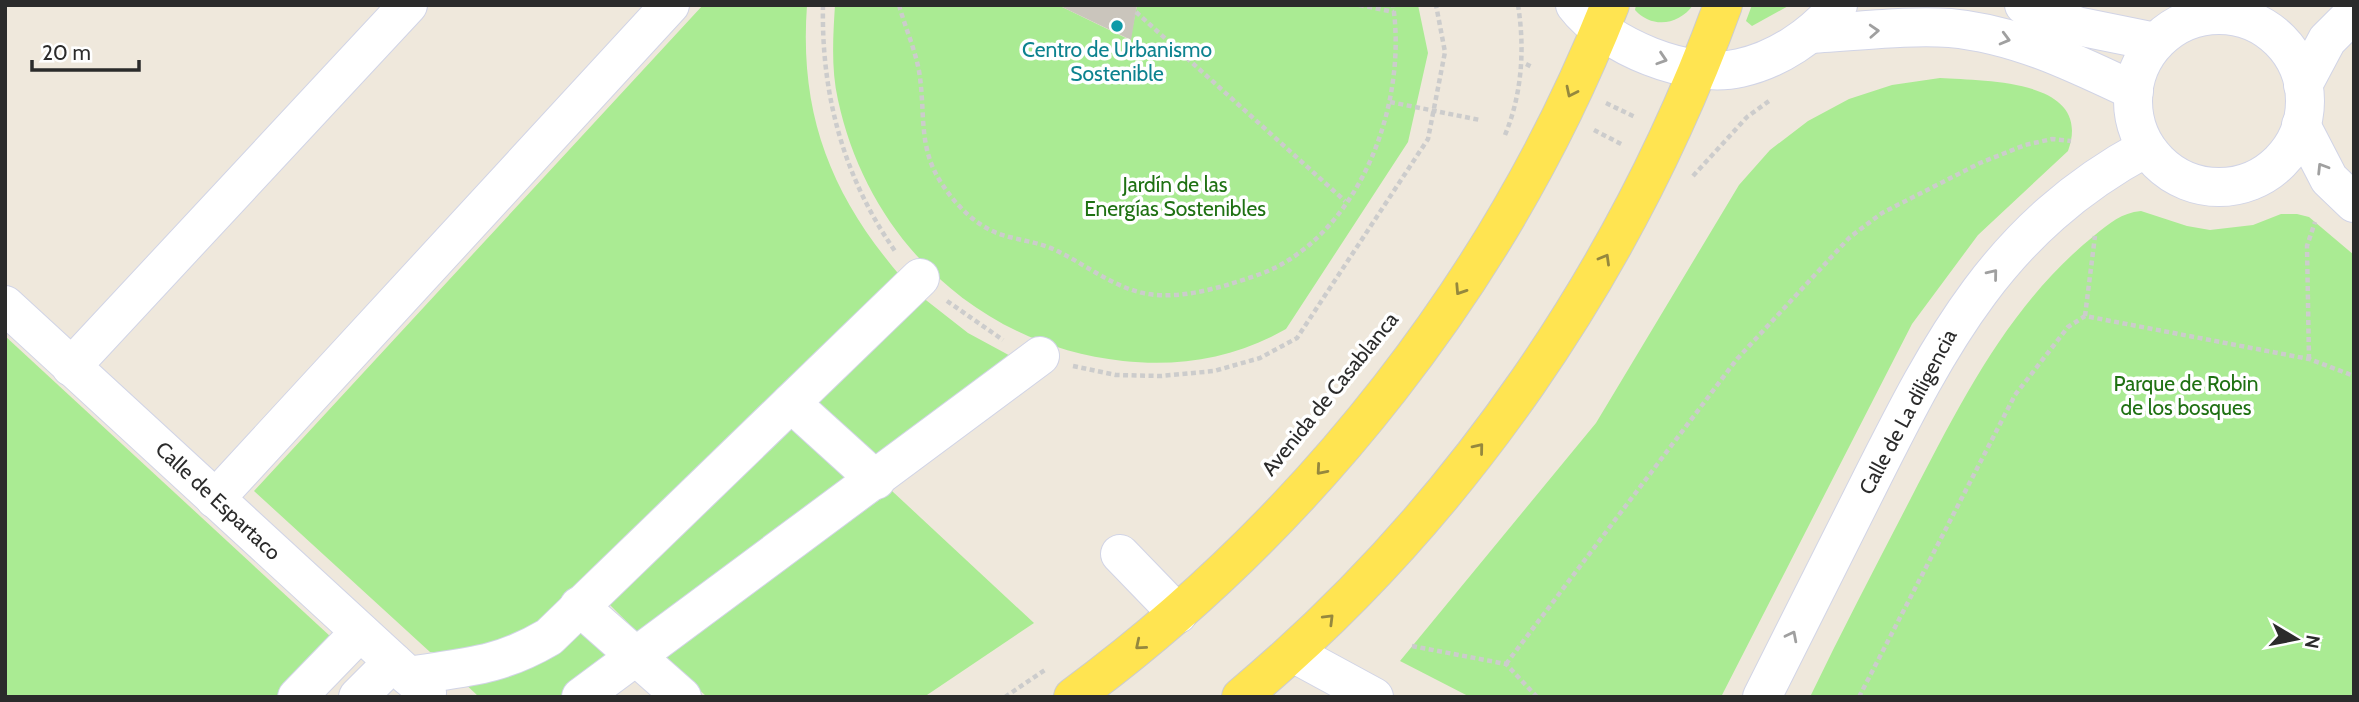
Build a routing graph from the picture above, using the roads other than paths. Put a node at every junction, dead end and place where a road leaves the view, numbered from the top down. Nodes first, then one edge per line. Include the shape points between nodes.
1 (408, 5) edge
2 (670, 5) edge
3 (1723, 5) edge
4 (1838, 5) edge
5 (2024, 5) edge
6 (2354, 13) edge
7 (1595, 14) edge
8 (1810, 34) junction
9 (2156, 42) junction
10 (1699, 69) junction
11 (2303, 85) junction
12 (2134, 90) junction
13 (2301, 125) junction
14 (2147, 148) junction
15 (2354, 203) edge
16 (920, 278) road end
17 (5, 305) edge
18 (1040, 356) road end
19 (71, 367) junction
20 (791, 403) junction
21 (876, 480) junction
22 (215, 499) junction
23 (1121, 554) dead end
24 (579, 606) junction
25 (1178, 614) junction
26 (360, 632) junction
27 (1293, 653) junction
28 (636, 656) junction
29 (411, 678) edge
30 (297, 697) edge
31 (358, 697) edge
32 (581, 697) edge
33 (682, 697) edge
34 (1073, 697) edge
35 (1241, 697) edge
36 (1374, 697) edge
37 (1762, 697) edge

1 - 19 street
2 - 22 street
3 - 10 main road
4 - 8 street
5 - 9 street via 2077,26
6 - 11 street via 2327,40
7 -> 10 street via 1636,51
7 -> 25 main road, Avenida de Casablanca via 1528,177 1447,310 1309,484
8 - 10 street via 1739,69
8 -> 12 street via 1938,28 1975,32 2059,55
9 - 11 street via 2187,21 2206,16 2243,18 2275,36 2288,50
9 - 12 street via 2141,64
27 -> 10 main road via 1405,539 1537,369 1619,233
11 - 13 street
12 - 14 street via 2134,114
13 - 14 street via 2275,166 2231,186 2183,179
15 -> 13 street via 2325,172
37 -> 14 street, Calle de La diligencia via 1915,393 1952,329 1994,272 2046,218 2098,177
16 - 20 street
17 - 19 street, Calle de Espartaco
18 - 21 street
19 - 22 street, Calle de Espartaco
20 - 21 street
20 - 24 street
21 - 28 street
22 - 26 street, Calle de Espartaco
23 - 25 street
24 - 28 street
24 - 29 street via 549,637 519,655
25 -> 34 main road, Avenida de Casablanca
26 - 29 street, Calle de Espartaco
26 - 30 street
27 - 35 main road
27 - 36 street
28 - 32 street
28 - 33 street
29 - 31 street

